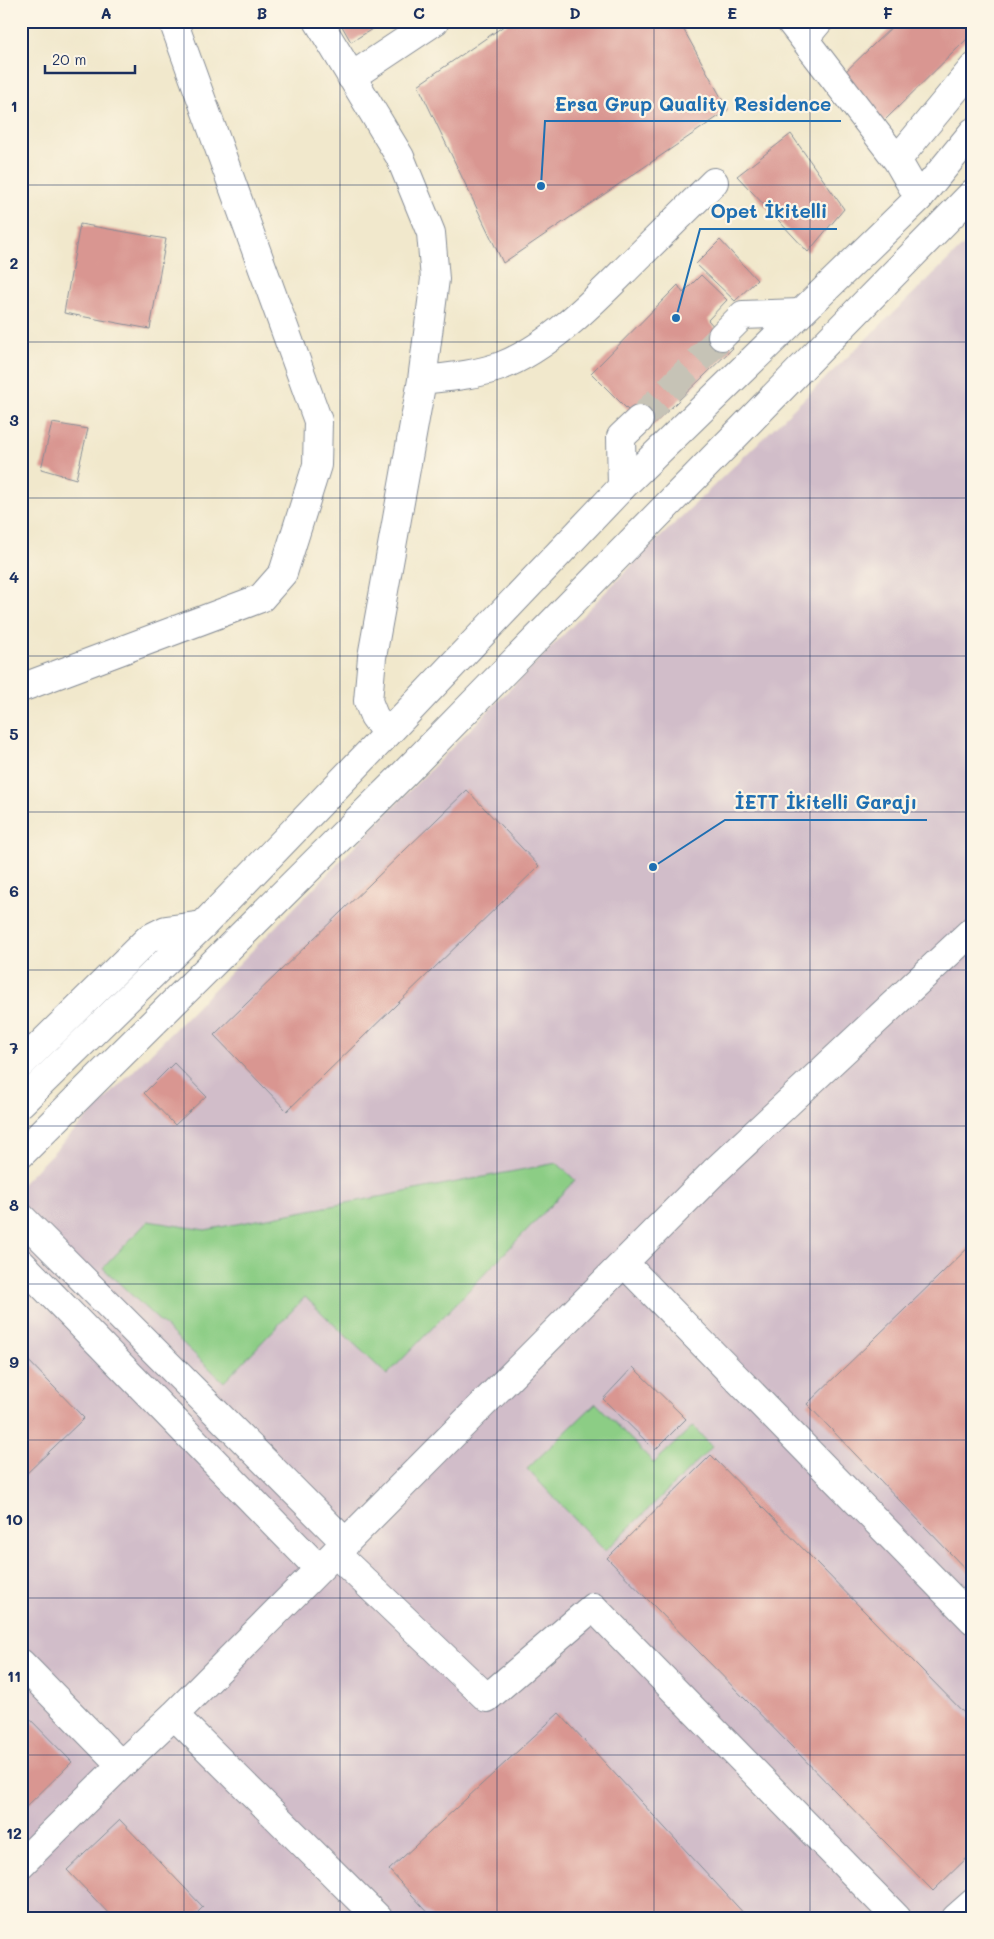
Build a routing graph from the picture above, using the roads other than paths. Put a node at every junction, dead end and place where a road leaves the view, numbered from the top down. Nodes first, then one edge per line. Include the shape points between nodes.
1 (173, 21) edge
2 (318, 21) edge
3 (435, 21) edge
4 (804, 27) edge
5 (973, 68) edge
6 (351, 77) junction
7 (973, 132) edge
8 (896, 160) junction
9 (714, 182) dead end
10 (973, 193) edge
11 (919, 198) junction
12 (800, 313) junction
13 (722, 336) tunnel mouth
14 (422, 380) junction
15 (639, 420) tunnel mouth
16 (622, 487) junction
17 (21, 688) edge
18 (387, 734) junction
19 (202, 925) junction
20 (973, 930) edge
21 (21, 1064) edge
22 (21, 1103) edge
23 (21, 1154) edge
24 (21, 1217) edge
25 (21, 1263) edge
26 (624, 1263) junction
27 (333, 1555) junction
28 (973, 1620) edge
29 (21, 1662) edge
30 (174, 1715) junction
31 (121, 1765) junction
32 (21, 1864) edge
33 (973, 1903) edge
34 (378, 1918) edge
35 (898, 1918) edge
36 (956, 1918) edge

1 - 17 main road via 318,421 317,465 283,573 261,598
2 - 6 main road
3 - 6 main road
4 - 8 main road
5 - 8 main road
6 - 14 main road via 400,157 431,233 435,279
7 - 11 main road
8 - 11 main road
9 - 14 main road via 586,308 538,346 488,370
10 - 23 main road via 403,775
11 - 12 main road
12 - 13 main road via 743,315
12 - 16 main road
14 - 18 main road via 372,658 368,701
15 - 16 main road via 621,438
16 - 18 main road
18 - 19 main road
19 - 21 main road via 166,930 148,939
19 - 22 main road
20 - 26 main road via 714,1172
24 - 27 main road
25 - 27 main road
26 - 27 main road
26 - 28 main road
27 - 30 main road
27 - 35 main road via 487,1698 593,1607
29 - 31 main road
30 - 31 main road
30 - 34 main road
31 - 32 main road
33 - 36 main road

